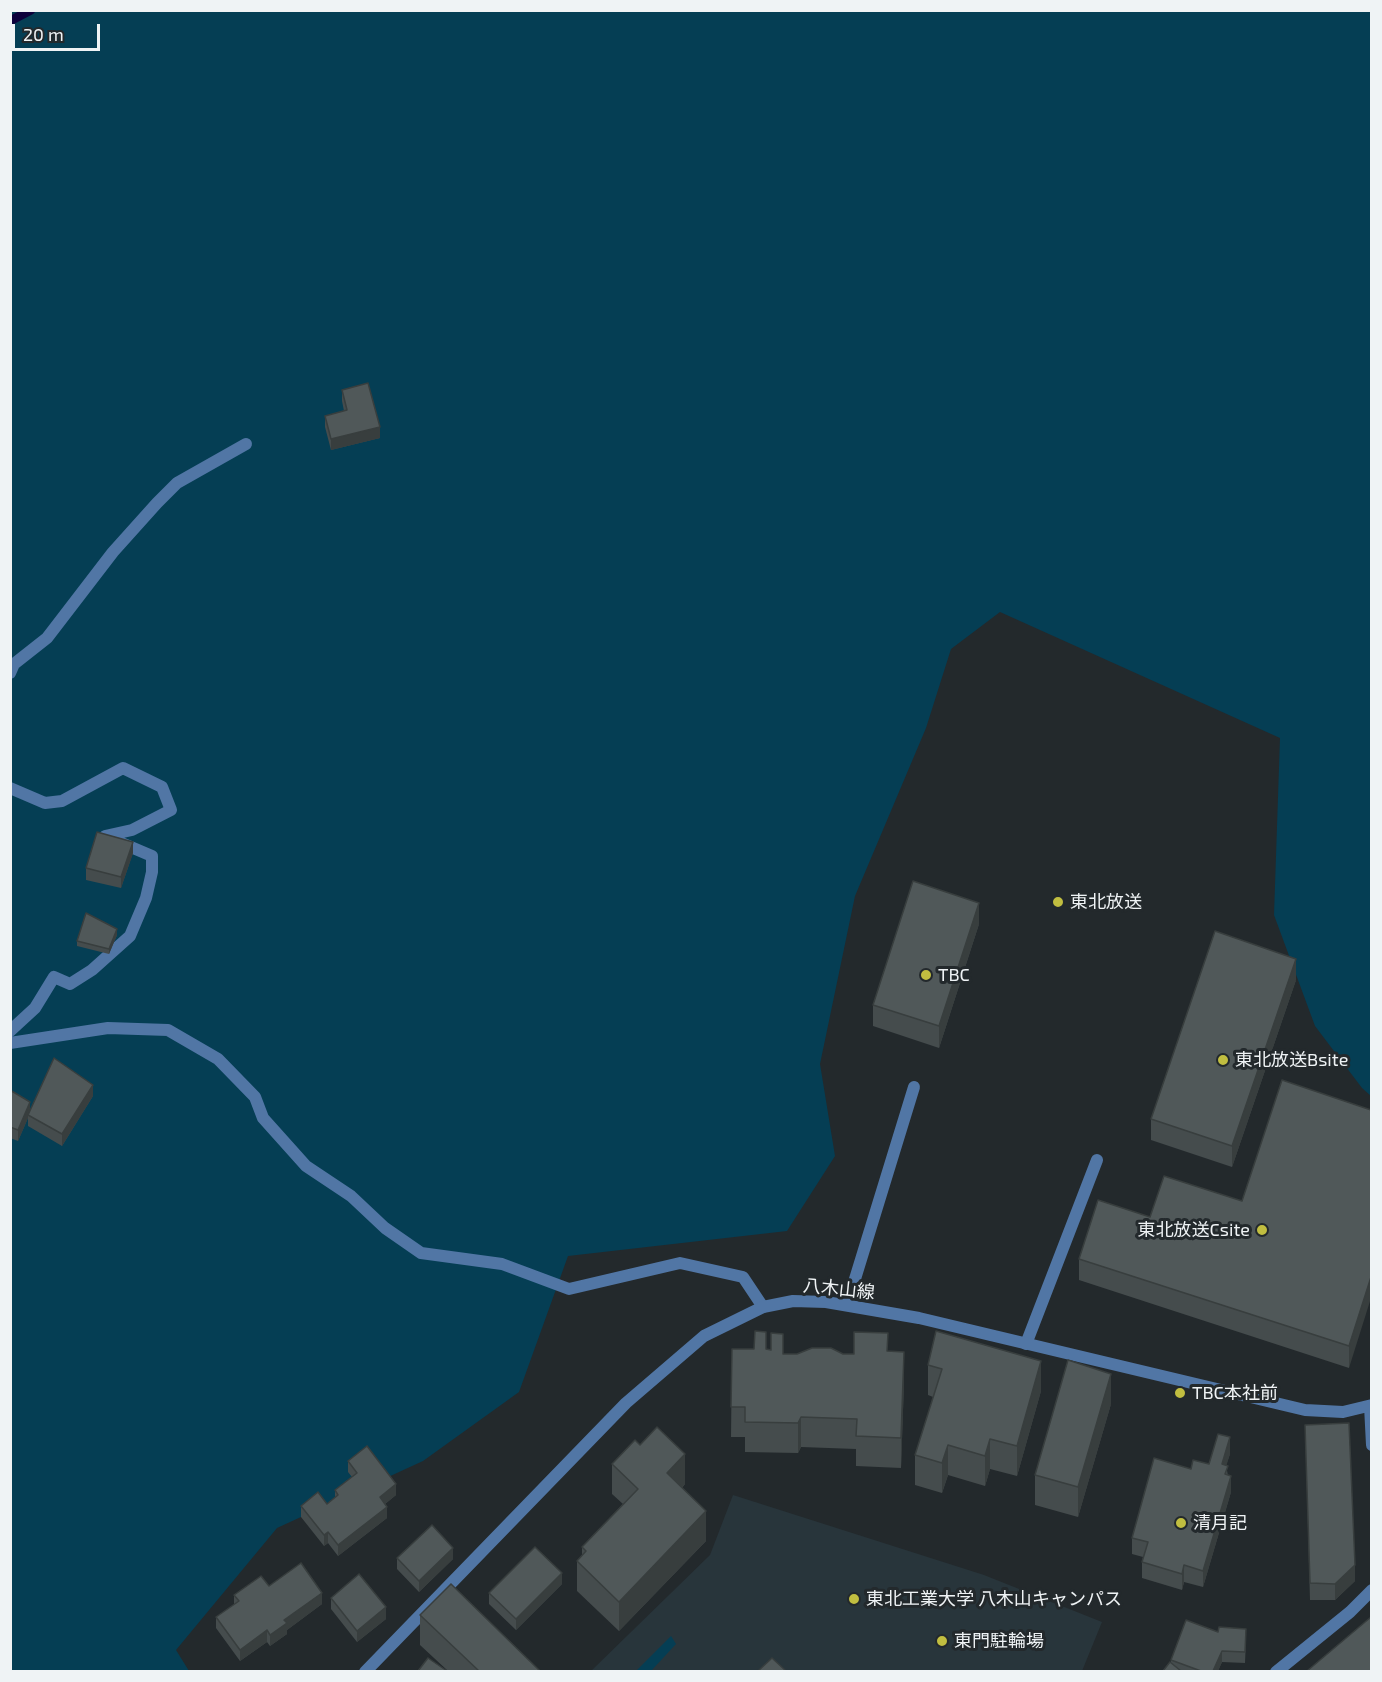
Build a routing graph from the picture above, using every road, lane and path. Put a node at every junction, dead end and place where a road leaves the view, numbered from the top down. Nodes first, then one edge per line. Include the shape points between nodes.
1 (246, 444) dead end
2 (10, 673) edge
3 (10, 789) edge
4 (10, 1031) edge
5 (10, 1043) edge
6 (914, 1087) dead end
7 (1097, 1160) dead end
8 (847, 1305) junction
9 (763, 1307) junction
10 (1026, 1344) junction
11 (1371, 1406) edge
12 (1371, 1445) edge
13 (1371, 1590) edge
14 (365, 1671) edge
15 (1276, 1671) edge

1 - 2 street via 177,483 112,552 47,638 14,664
3 - 4 street via 45,802 63,801 123,768 162,787 171,810 132,830 105,836 152,856 153,872 146,898 130,936 70,984 54,977 36,1008
5 - 9 street via 108,1028 168,1030 218,1059 255,1097 263,1118 306,1166 351,1196 385,1228 421,1253 502,1264 569,1289 680,1263 743,1277
6 - 8 street
7 - 10 street
8 - 9 street, 八木山線 via 793,1301
8 - 10 street, 八木山線
9 - 14 street, 八木山線 via 704,1336 626,1403
10 - 11 street, 八木山線 via 1305,1410 1343,1412
11 - 12 street
13 - 15 street via 1350,1612

